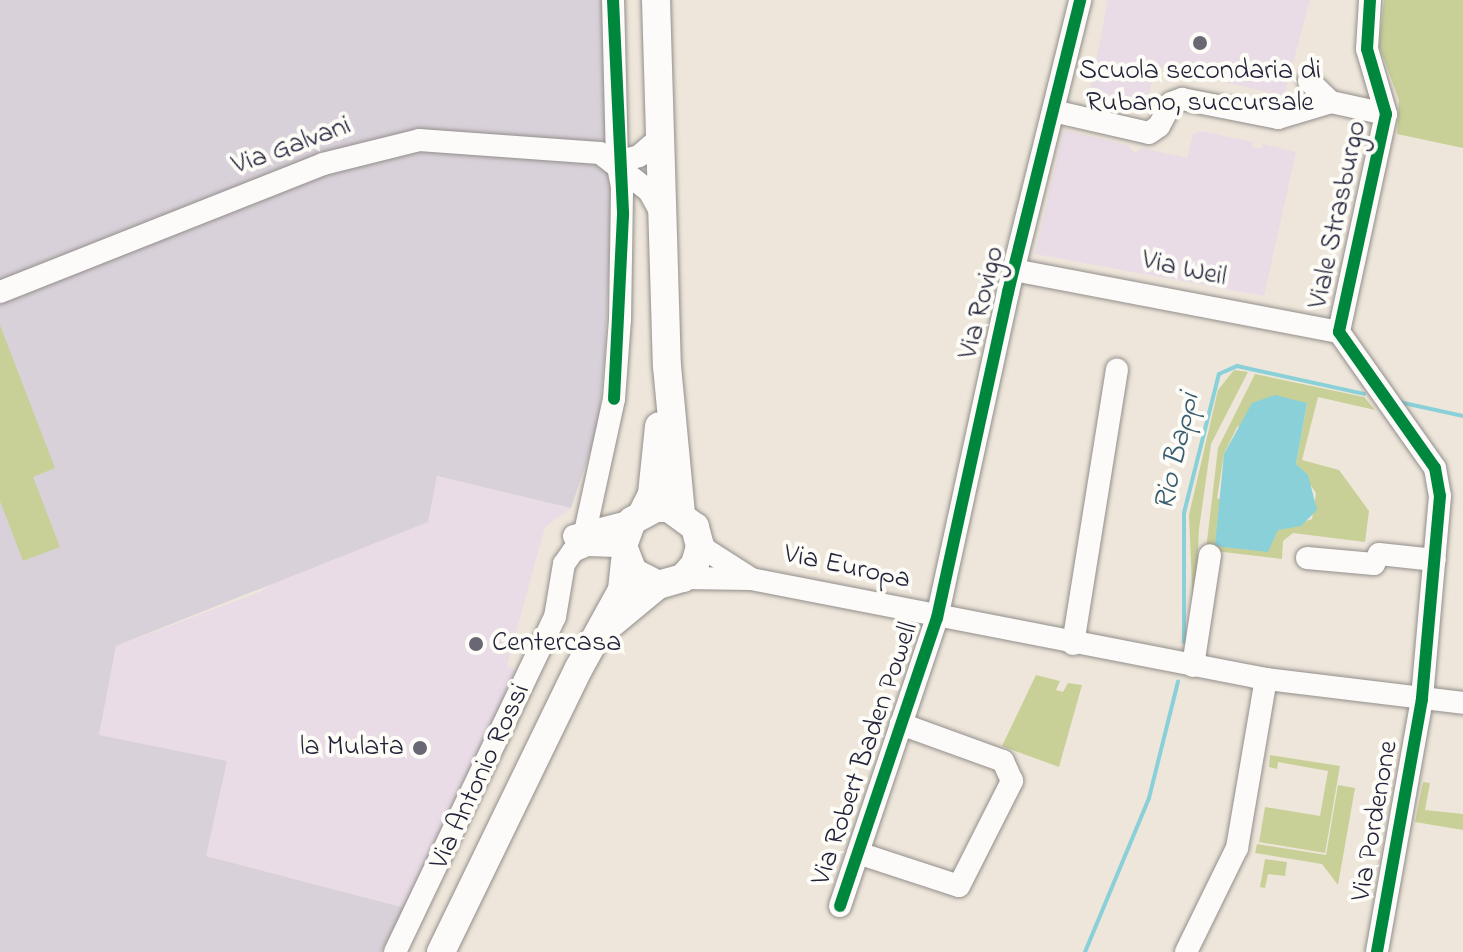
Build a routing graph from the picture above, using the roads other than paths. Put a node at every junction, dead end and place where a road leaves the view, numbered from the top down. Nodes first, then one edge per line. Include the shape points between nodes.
1 (613, 0) edge
2 (656, 0) edge
3 (1080, 0) edge
4 (1370, 0) edge
5 (1309, 81) dead end
6 (1331, 102) junction
7 (1053, 111) junction
8 (1386, 114) junction
9 (661, 137) junction
10 (617, 162) junction
11 (665, 221) junction
12 (1014, 270) junction
13 (1, 289) edge
14 (1339, 332) junction
15 (667, 366) junction
16 (1117, 370) dead end
17 (681, 513) junction
18 (585, 532) junction
19 (631, 535) junction
20 (700, 546) junction
21 (1210, 555) dead end
22 (1307, 558) dead end
23 (1435, 560) junction
24 (751, 579) junction
25 (671, 582) junction
26 (558, 599) junction
27 (937, 618) junction
28 (600, 635) junction
29 (1073, 644) junction
30 (1184, 664) junction
31 (1266, 679) junction
32 (1422, 699) junction
33 (1463, 703) edge
34 (901, 724) junction
35 (858, 853) junction
36 (840, 906) dead end
37 (395, 952) edge
38 (441, 952) edge
39 (1186, 952) edge
40 (1377, 952) edge

1 - 10 street
2 - 9 main road, Via Antonio Rossi
3 - 7 street, Via Rovigo
4 - 8 street, Viale Strasburgo via 1367,49
5 - 6 street
6 - 7 street via 1278,118 1182,99 1171,103 1149,133
6 - 8 street
7 - 12 street, Via Rovigo
8 - 14 street, Viale Strasburgo
9 - 10 street via 639,156
9 - 11 main road, Via Antonio Rossi
10 - 11 street via 649,191
10 - 13 street, Via Galvani via 600,153 419,140 323,164
10 - 18 street via 623,215 614,399
11 - 15 main road, Via Antonio Rossi
12 - 14 street, Via Weil
12 - 27 street, Via Rovigo
14 - 23 street, Viale Strasburgo via 1440,481
15 - 17 main road, Via Antonio Rossi
15 - 19 main road, Via Antonio Rossi via 654,481
16 - 29 street
17 - 19 main road, Via Antonio Rossi via 656,508
17 - 20 main road, Via Antonio Rossi via 695,527
18 - 19 street, Via Antonio Rossi
18 - 26 street, Via Antonio Rossi via 566,539 556,552 552,567
19 - 25 main road via 644,581
19 - 26 street, Via Antonio Rossi via 573,551 564,564
19 - 28 main road, Via Antonio Rossi via 622,590
20 - 24 street, Via Europa
20 - 25 main road, Via Antonio Rossi via 695,564
21 - 30 street
22 - 23 street via 1374,564 1379,554
23 - 32 street, Viale Strasburgo
24 - 25 street, Via Europa
24 - 27 street, Via Europa
25 - 28 main road, Via Antonio Rossi
26 - 37 street, Via Antonio Rossi via 555,617 460,825
27 - 29 street, Via Europa
27 - 34 street, Via Robert Baden Powell
28 - 38 main road, Via Antonio Rossi
29 - 30 street, Via Europa
30 - 31 street, Via Europa
31 - 32 street, Via Europa
31 - 39 street via 1237,848
32 - 33 street, Via Europa
32 - 40 street, Via Pordenone
34 - 35 street, Via Robert Baden Powell
34 - 35 street, Via Robert Baden Powell via 1003,761 1012,781 959,886
35 - 36 street, Via Robert Baden Powell

